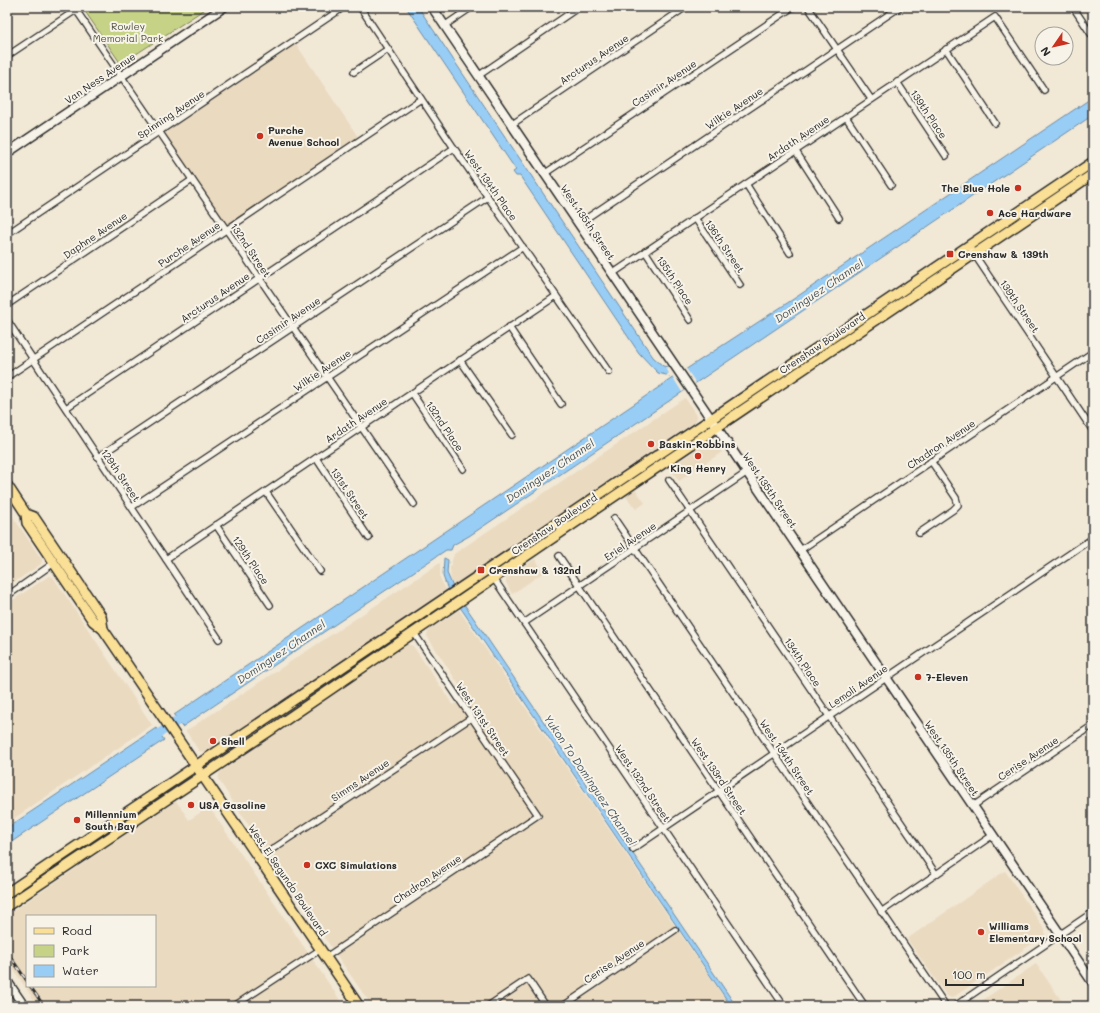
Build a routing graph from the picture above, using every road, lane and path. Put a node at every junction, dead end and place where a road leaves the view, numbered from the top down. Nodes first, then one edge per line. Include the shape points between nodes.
1 (224, 7) edge
2 (344, 7) edge
3 (360, 7) edge
4 (432, 7) edge
5 (472, 7) edge
6 (579, 7) edge
7 (686, 7) edge
8 (793, 7) edge
9 (808, 7) edge
10 (900, 7) edge
11 (1073, 7) edge
12 (75, 8) edge
13 (444, 26) junction
14 (1093, 37) edge
15 (388, 49) junction
16 (946, 49) junction
17 (836, 50) junction
18 (7, 56) edge
19 (354, 72) dead end
20 (121, 76) junction
21 (478, 76) junction
22 (897, 82) junction
23 (1044, 90) dead end
24 (422, 99) junction
25 (871, 100) junction
26 (846, 117) junction
27 (995, 123) dead end
28 (511, 125) junction
29 (160, 132) junction
30 (454, 148) junction
31 (795, 150) junction
32 (7, 153) edge
33 (946, 156) dead end
34 (1093, 162) edge
35 (544, 174) junction
36 (1093, 174) edge
37 (192, 180) junction
38 (746, 184) junction
39 (890, 185) dead end
40 (488, 197) junction
41 (695, 218) junction
42 (839, 218) dead end
43 (578, 224) junction
44 (226, 230) junction
45 (7, 234) edge
46 (968, 245) junction
47 (523, 247) junction
48 (645, 251) junction
49 (790, 252) dead end
50 (974, 254) junction
51 (612, 274) junction
52 (259, 278) junction
53 (740, 285) dead end
54 (556, 296) junction
55 (7, 305) edge
56 (873, 310) junction
57 (878, 318) junction
58 (7, 320) edge
59 (690, 320) dead end
60 (509, 327) junction
61 (293, 328) junction
62 (1093, 352) edge
63 (34, 360) junction
64 (460, 360) junction
65 (609, 372) dead end
66 (776, 376) junction
67 (7, 377) edge
68 (327, 377) junction
69 (1057, 377) junction
70 (782, 384) junction
71 (412, 393) junction
72 (561, 404) dead end
73 (66, 408) junction
74 (711, 420) junction
75 (361, 427) junction
76 (716, 429) junction
77 (1093, 430) edge
78 (512, 435) dead end
79 (98, 457) junction
80 (316, 458) junction
81 (931, 461) junction
82 (463, 469) dead end
83 (746, 473) junction
84 (669, 480) dead end
85 (7, 485) edge
86 (266, 492) junction
87 (414, 504) dead end
88 (132, 507) junction
89 (690, 511) junction
90 (26, 514) junction
91 (614, 518) dead end
92 (216, 525) junction
93 (919, 533) dead end
94 (369, 538) dead end
95 (1093, 538) edge
96 (634, 549) junction
97 (799, 551) junction
98 (559, 556) dead end
99 (166, 559) junction
100 (54, 563) junction
101 (488, 570) junction
102 (320, 571) dead end
103 (493, 578) junction
104 (579, 585) junction
105 (7, 596) edge
106 (270, 605) dead end
107 (524, 623) junction
108 (408, 624) junction
109 (103, 629) junction
110 (414, 633) junction
111 (219, 639) dead end
112 (886, 678) junction
113 (829, 716) junction
114 (471, 718) junction
115 (1093, 725) edge
116 (774, 754) junction
117 (197, 766) junction
118 (203, 775) junction
119 (719, 791) junction
120 (973, 806) junction
121 (538, 815) joint
122 (663, 829) junction
123 (993, 835) junction
124 (633, 849) dead end
125 (259, 858) junction
126 (936, 874) junction
127 (7, 894) edge
128 (7, 906) edge
129 (881, 912) junction
130 (1093, 912) edge
131 (675, 930) dead end
132 (1060, 935) junction
133 (320, 949) junction
134 (326, 957) junction
135 (7, 981) edge
136 (1093, 983) edge
137 (956, 1005) edge
138 (24, 1006) edge
139 (234, 1006) edge
140 (359, 1006) edge
141 (488, 1006) edge
142 (546, 1006) edge
143 (563, 1006) edge
144 (784, 1006) edge
145 (865, 1006) edge
146 (946, 1006) edge

1 - 20 street, Van Ness Avenue
2 - 29 street, Spinning Avenue
3 - 15 street, West 134th Place
4 - 13 street, West 135th Street
5 - 13 street
6 - 21 street
7 - 28 street, Arcturus Avenue
8 - 35 street, Casimir Avenue
9 - 17 street
10 - 17 street, Wilkie Avenue
11 - 14 street
12 - 18 street
12 - 20 street, 132nd Street
13 - 21 street, West 135th Street
15 - 19 street
15 - 24 street, West 134th Place
16 - 22 street, Ardath Avenue
16 - 23 street, Ardath Avenue via 995,17
16 - 27 street
17 - 25 street
17 - 43 street, Wilkie Avenue
20 - 29 street, 132nd Street
20 - 32 street, Van Ness Avenue
21 - 28 street, West 135th Street
22 - 25 street, Ardath Avenue
22 - 33 street, 139th Place
24 - 30 street, West 134th Place
24 - 44 street, Purche Avenue
25 - 26 street, Ardath Avenue
26 - 31 street, Ardath Avenue
26 - 39 street
28 - 35 street, West 135th Street
29 - 37 street, 132nd Street
29 - 45 street, Spinning Avenue
30 - 40 street, West 134th Place
30 - 52 street, Arcturus Avenue
31 - 38 street, Ardath Avenue
31 - 42 street
34 - 46 main road, Crenshaw Boulevard
35 - 43 street, West 135th Street
36 - 50 main road, Crenshaw Boulevard
37 - 44 street, 132nd Street
37 - 55 street, Daphne Avenue
38 - 41 street, Ardath Avenue
38 - 49 street
40 - 47 street, West 134th Place
40 - 61 street, Casimir Avenue
41 - 48 street, Ardath Avenue
41 - 53 street, 136th Street
43 - 51 street, West 135th Street
44 - 52 street, 132nd Street
44 - 63 street, Purche Avenue
46 - 50 street, 139th Street
46 - 56 main road, Crenshaw Boulevard
47 - 54 street, West 134th Place
47 - 68 street, Wilkie Avenue
48 - 51 street, Ardath Avenue
48 - 59 street, 135th Place
50 - 57 main road, Crenshaw Boulevard
50 - 69 street, 139th Street
51 - 74 street, West 135th Street
52 - 61 street, 132nd Street
52 - 73 street, Arcturus Avenue
54 - 60 street, Ardath Avenue
54 - 65 street, West 134th Place
56 - 57 main road
56 - 66 main road, Crenshaw Boulevard
57 - 70 main road, Crenshaw Boulevard
58 - 63 street, 129th Street
60 - 64 street, Ardath Avenue
60 - 72 street
61 - 68 street, 132nd Street
61 - 79 street, Casimir Avenue
62 - 69 street, Chadron Avenue
63 - 67 street, Purche Avenue
63 - 73 street, 129th Street
64 - 71 street, Ardath Avenue
64 - 78 street
66 - 70 main road
66 - 74 main road, Crenshaw Boulevard
68 - 75 street, 132nd Street
68 - 88 street, Wilkie Avenue
69 - 77 street, 139th Street
69 - 81 street, Chadron Avenue
70 - 76 main road, Crenshaw Boulevard
71 - 75 street, Ardath Avenue
71 - 82 street, 132nd Place
73 - 79 street, 129th Street
74 - 76 street, West 135th Street
74 - 101 main road, Crenshaw Boulevard
75 - 80 street, Ardath Avenue
75 - 87 street, 132nd Street
76 - 83 street, West 135th Street
76 - 103 main road, Crenshaw Boulevard
79 - 88 street, 129th Street
80 - 86 street, Ardath Avenue
80 - 94 street, 131st Street
81 - 93 street via 958,505
81 - 97 street, Chadron Avenue
83 - 89 street, Eriel Avenue
83 - 97 street, West 135th Street
84 - 89 street, 134th Place
85 - 90 main road, West El Segundo Boulevard
86 - 92 street, Ardath Avenue
86 - 102 street
88 - 99 street, 129th Street
89 - 96 street, Eriel Avenue
89 - 113 street, 134th Place
90 - 100 main road, West El Segundo Boulevard via 27,523
90 - 109 main road, West El Segundo Boulevard via 34,517 101,616
91 - 96 street, West 134th Street
92 - 99 street, Ardath Avenue
92 - 106 street, 129th Place
95 - 112 street, Lemoli Avenue
96 - 104 street, Eriel Avenue
96 - 116 street, West 134th Street
97 - 112 street, West 135th Street
98 - 104 street, West 133rd Street
99 - 111 street, 129th Street
100 - 105 street
100 - 109 main road, West El Segundo Boulevard via 60,565
101 - 103 street, West 132nd Street
101 - 108 main road, Crenshaw Boulevard
103 - 107 street, West 132nd Street
103 - 110 main road, Crenshaw Boulevard
104 - 107 street, Eriel Avenue
104 - 119 street, West 133rd Street
107 - 122 street, West 132nd Street
108 - 110 main road
108 - 117 main road, Crenshaw Boulevard
109 - 117 main road, West El Segundo Boulevard
110 - 114 street, West 131st Street
110 - 118 main road, Crenshaw Boulevard
112 - 113 street, Lemoli Avenue
112 - 120 street, West 135th Street
113 - 116 street, Lemoli Avenue
113 - 126 street, 134th Place
114 - 121 street, West 131st Street
114 - 125 street, Simms Avenue
115 - 120 street, Cerise Avenue
116 - 119 street, Lemoli Avenue
116 - 129 street, West 134th Street
117 - 118 main road, West El Segundo Boulevard
117 - 127 main road, Crenshaw Boulevard
118 - 125 main road, West El Segundo Boulevard
118 - 128 main road, Crenshaw Boulevard
119 - 122 street, Lemoli Avenue
119 - 145 street, West 133rd Street
120 - 123 street, West 135th Street
121 - 134 street, Chadron Avenue
122 - 124 street, Lemoli Avenue
122 - 144 street, West 132nd Street
123 - 126 street
123 - 132 street, West 135th Street
125 - 133 main road, West El Segundo Boulevard
126 - 129 street
129 - 146 street, West 134th Street
130 - 132 street
131 - 143 street, Cerise Avenue
132 - 136 street, West 135th Street
132 - 137 street
133 - 134 main road, West El Segundo Boulevard
133 - 139 street
134 - 140 main road, West El Segundo Boulevard
135 - 138 street
141 - 142 street via 528,979

